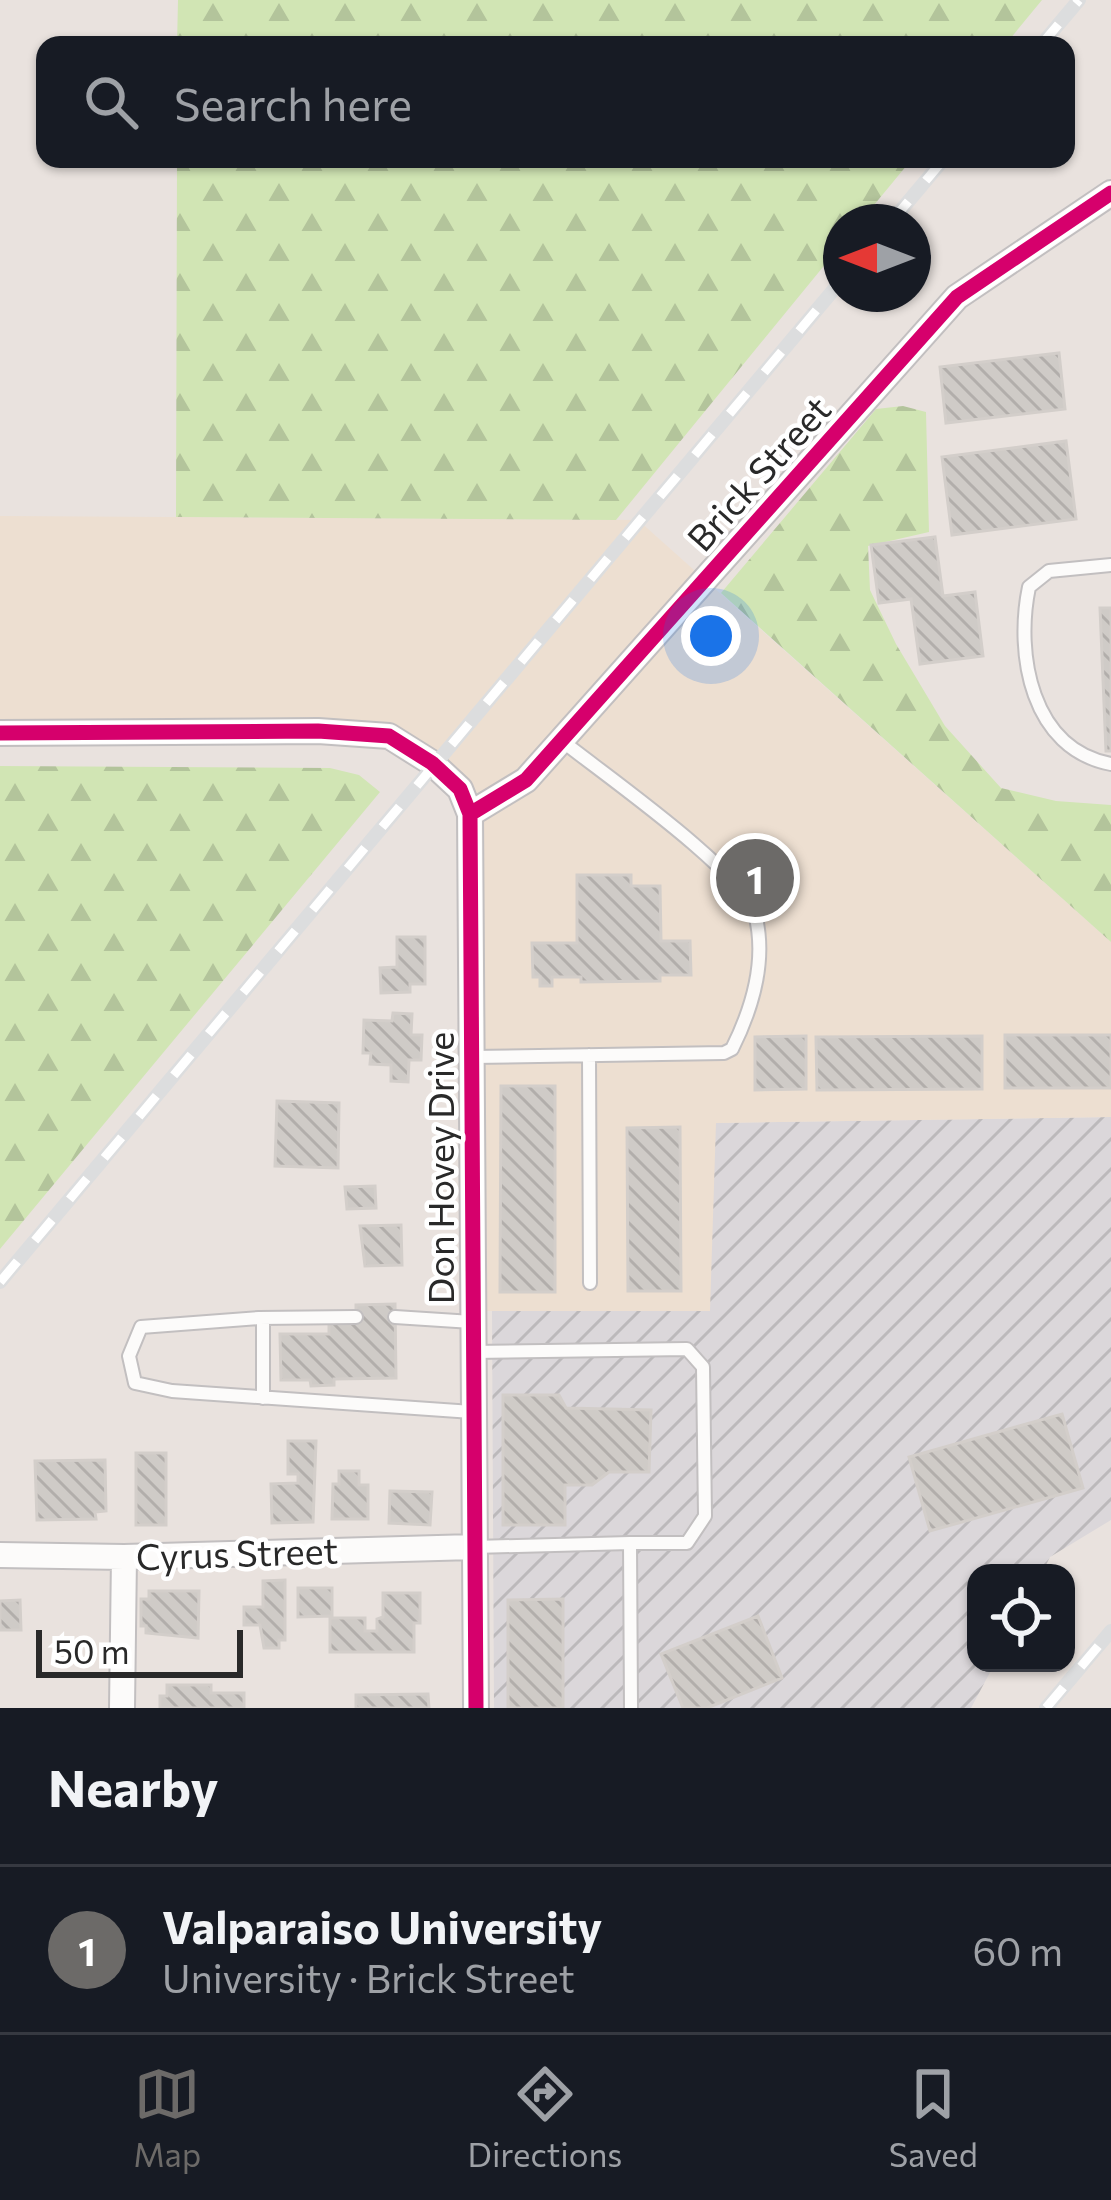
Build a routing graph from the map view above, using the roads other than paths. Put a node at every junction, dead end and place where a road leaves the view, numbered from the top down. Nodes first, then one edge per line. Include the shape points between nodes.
1 (1111, 193) edge
2 (1111, 566) edge
3 (0, 733) edge
4 (561, 740) junction
5 (1111, 764) edge
6 (470, 814) junction
7 (589, 1055) junction
8 (471, 1057) junction
9 (590, 1283) dead end
10 (356, 1317) dead end
11 (395, 1317) dead end
12 (263, 1318) junction
13 (472, 1322) junction
14 (472, 1352) junction
15 (263, 1398) junction
16 (472, 1412) junction
17 (630, 1543) junction
18 (473, 1547) junction
19 (0, 1556) edge
20 (124, 1557) junction
21 (122, 1708) edge
22 (476, 1708) edge
23 (631, 1708) edge

1 - 4 street, Brick Street via 957,297
2 - 5 lane via 1049,571 1029,587 1024,612 1024,662 1047,721 1066,743
3 - 6 street via 389,736 460,788
4 - 6 street, Brick Street via 526,780
4 - 7 lane via 734,879 754,911 760,969 732,1049
6 - 8 street, Don Hovey Drive
7 - 8 lane
7 - 9 lane
8 - 13 street, Don Hovey Drive
10 - 12 lane
11 - 13 lane
12 - 15 lane
12 - 15 lane via 141,1327 129,1356 136,1383
13 - 14 street, Don Hovey Drive
14 - 16 street, Don Hovey Drive
14 - 17 lane via 687,1349 703,1366 705,1516 687,1543
15 - 16 lane
16 - 18 street, Don Hovey Drive
17 - 18 lane
17 - 23 lane
18 - 20 street, Cyrus Street
18 - 22 street, Don Hovey Drive
19 - 20 street, Cyrus Street
20 - 21 street

